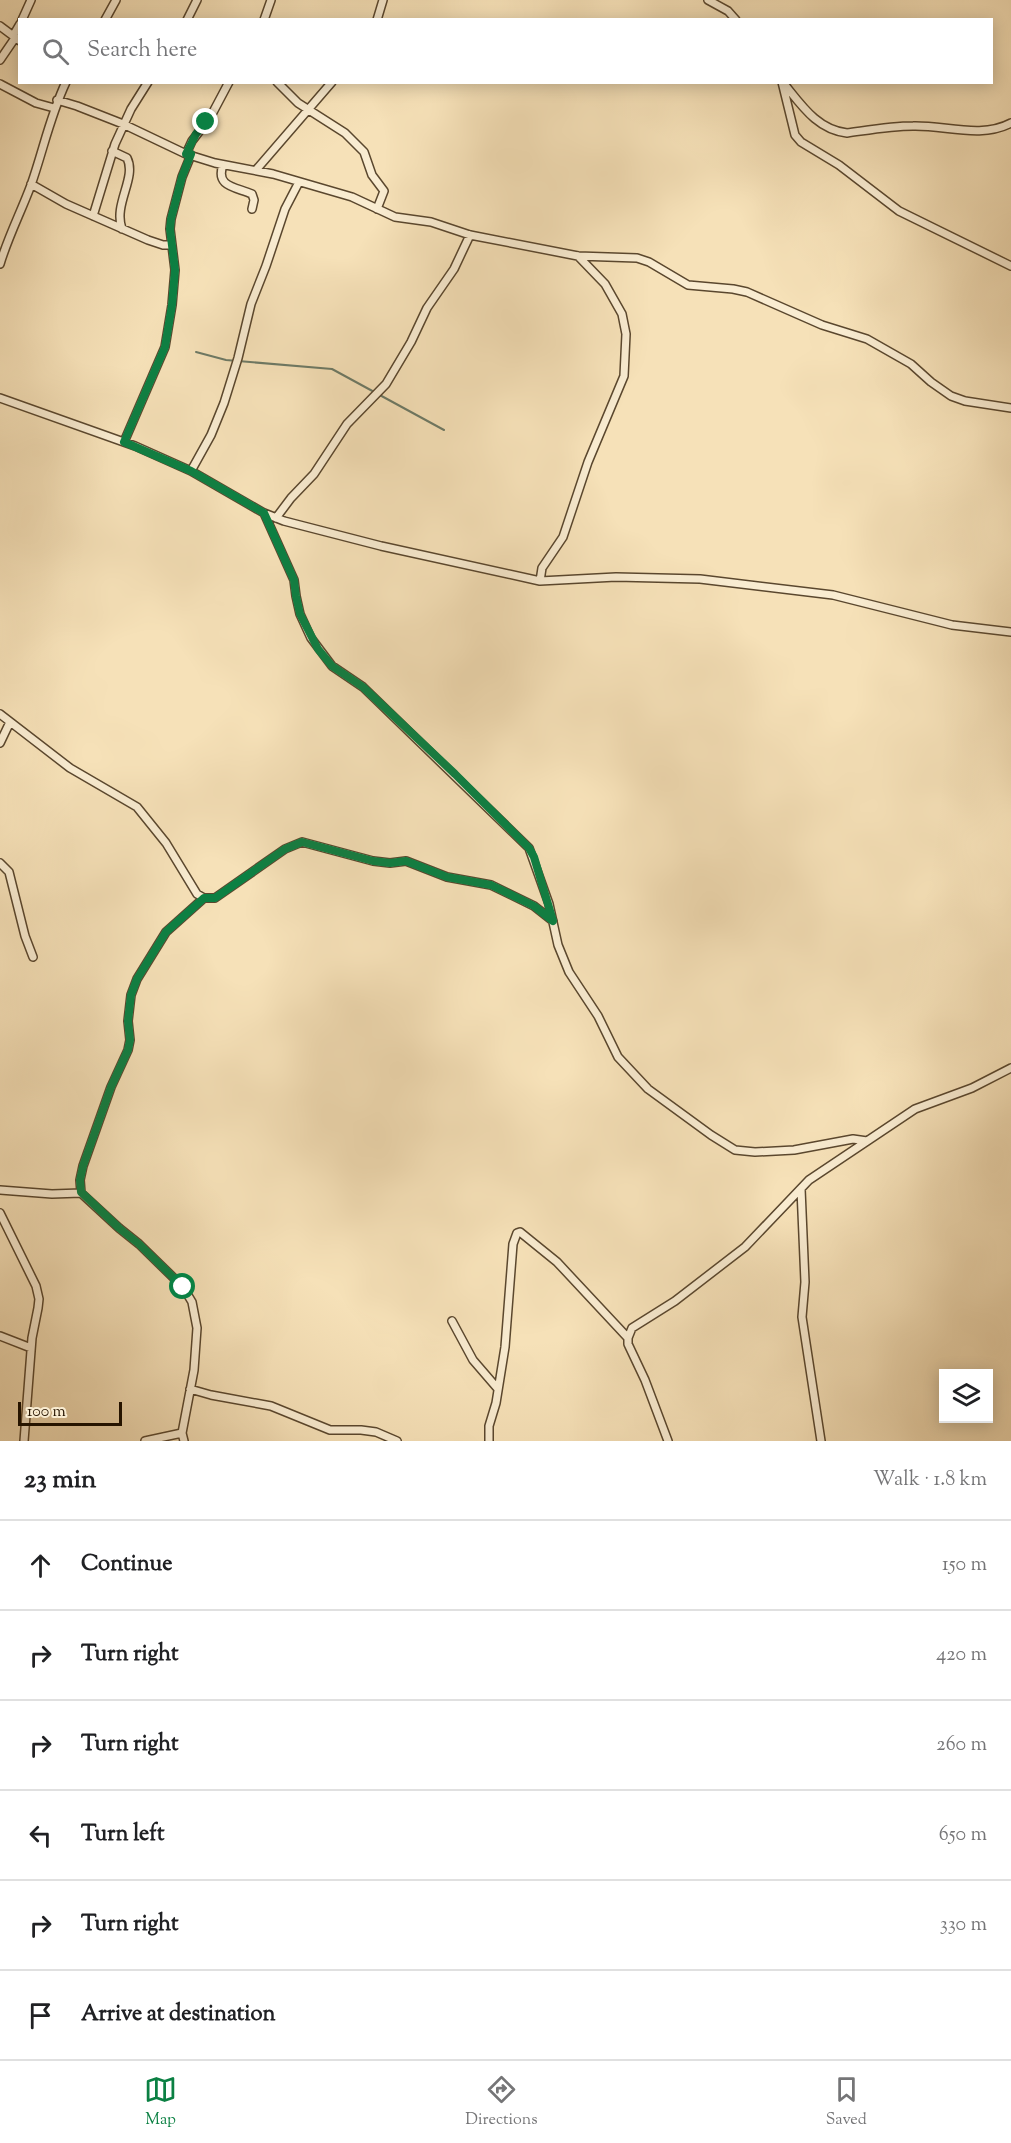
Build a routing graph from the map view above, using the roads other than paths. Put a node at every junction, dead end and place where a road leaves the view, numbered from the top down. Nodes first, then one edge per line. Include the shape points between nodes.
1 (31, 0) edge
2 (116, 0) edge
3 (198, 0) edge
4 (271, 0) edge
5 (383, 0) edge
6 (708, 0) edge
7 (23, 18) edge
8 (106, 18) edge
9 (188, 18) edge
10 (265, 18) edge
11 (378, 18) edge
12 (734, 18) edge
13 (0, 26) edge
14 (16, 39) edge
15 (0, 60) edge
16 (0, 84) edge
17 (65, 84) edge
18 (147, 84) edge
19 (228, 84) edge
20 (279, 84) edge
21 (330, 84) edge
22 (783, 84) edge
23 (785, 84) edge
24 (55, 104) junction
25 (308, 110) junction
26 (1011, 123) edge
27 (123, 124) junction
28 (112, 151) junction
29 (189, 154) junction
30 (223, 165) junction
31 (256, 170) junction
32 (298, 182) junction
33 (31, 184) junction
34 (252, 209) dead end
35 (377, 209) junction
36 (93, 216) junction
37 (122, 229) junction
38 (470, 235) junction
39 (172, 245) junction
40 (578, 256) junction
41 (0, 264) edge
42 (1011, 266) edge
43 (0, 398) edge
44 (1011, 408) edge
45 (124, 442) junction
46 (191, 471) junction
47 (264, 513) junction
48 (276, 518) junction
49 (540, 581) junction
50 (1011, 632) edge
51 (0, 714) edge
52 (10, 722) junction
53 (0, 743) edge
54 (0, 863) edge
55 (204, 898) junction
56 (553, 921) junction
57 (33, 957) dead end
58 (1011, 1068) edge
59 (867, 1141) junction
60 (801, 1189) junction
61 (0, 1190) edge
62 (81, 1192) junction
63 (0, 1213) edge
64 (452, 1321) dead end
65 (0, 1336) edge
66 (628, 1338) junction
67 (31, 1348) junction
68 (190, 1389) junction
69 (498, 1389) junction
70 (183, 1437) edge
71 (24, 1441) edge
72 (146, 1441) edge
73 (397, 1441) edge
74 (489, 1441) edge
75 (668, 1441) edge
76 (821, 1441) edge

1 - 7 street
2 - 8 street
3 - 9 street
4 - 10 street
5 - 11 street
6 - 12 street
13 - 14 street
14 - 15 street
16 - 24 street via 36,104
17 - 24 street
18 - 27 street
19 - 29 street via 192,141
20 - 25 street
21 - 25 street
22 - 42 street via 793,129 801,142 839,165 899,211
23 - 26 street via 818,123 836,132 915,126 985,131
24 - 27 street via 77,106
24 - 33 street
25 - 31 street
25 - 35 street via 364,152 372,175 384,192
27 - 28 street
27 - 29 street
28 - 36 street
28 - 37 street via 128,158 130,163 120,209
29 - 30 street
29 - 39 street via 170,229
30 - 31 street
30 - 34 street via 221,179 252,194
31 - 32 street
32 - 35 street via 352,197
32 - 46 street via 251,303 238,358 211,435
33 - 36 street
33 - 41 street
35 - 38 street
36 - 37 street
37 - 39 street via 155,243
38 - 40 street
38 - 48 street via 387,384 347,424 314,474
39 - 45 street via 175,270 165,347
40 - 44 street via 637,258 688,285 747,292 822,325 867,339 911,364 951,396
40 - 49 street via 605,284 622,314 626,334 624,376 588,462 563,537 542,568
43 - 45 street
45 - 46 street
46 - 47 street
47 - 48 street
47 - 56 street via 294,580 300,614 318,649 332,666 363,687 529,848
48 - 49 street
49 - 50 street via 616,577 731,582 833,595 952,625
51 - 52 street
52 - 53 street
52 - 55 street via 70,768 137,807 166,843 197,894
54 - 57 street via 9,872
55 - 56 street via 215,898 285,849 302,842 373,861 406,861 447,877 491,885 534,906
55 - 62 street via 166,932 137,979 131,995 128,1050 83,1166
56 - 59 street via 568,972 598,1016 618,1057 648,1089 711,1135 735,1150 745,1151 794,1150 854,1139
58 - 59 street via 972,1089 915,1109
59 - 60 street
60 - 66 street via 745,1247 638,1324
60 - 76 street via 805,1282 802,1317
61 - 62 street
62 - 68 street via 183,1287 192,1302 197,1328
63 - 67 street via 39,1299
64 - 69 street via 473,1360
65 - 67 street
66 - 69 street via 557,1262 517,1233
66 - 75 street
67 - 71 street
68 - 70 street
68 - 73 street via 271,1406 330,1430 376,1432
69 - 74 street
70 - 72 street

